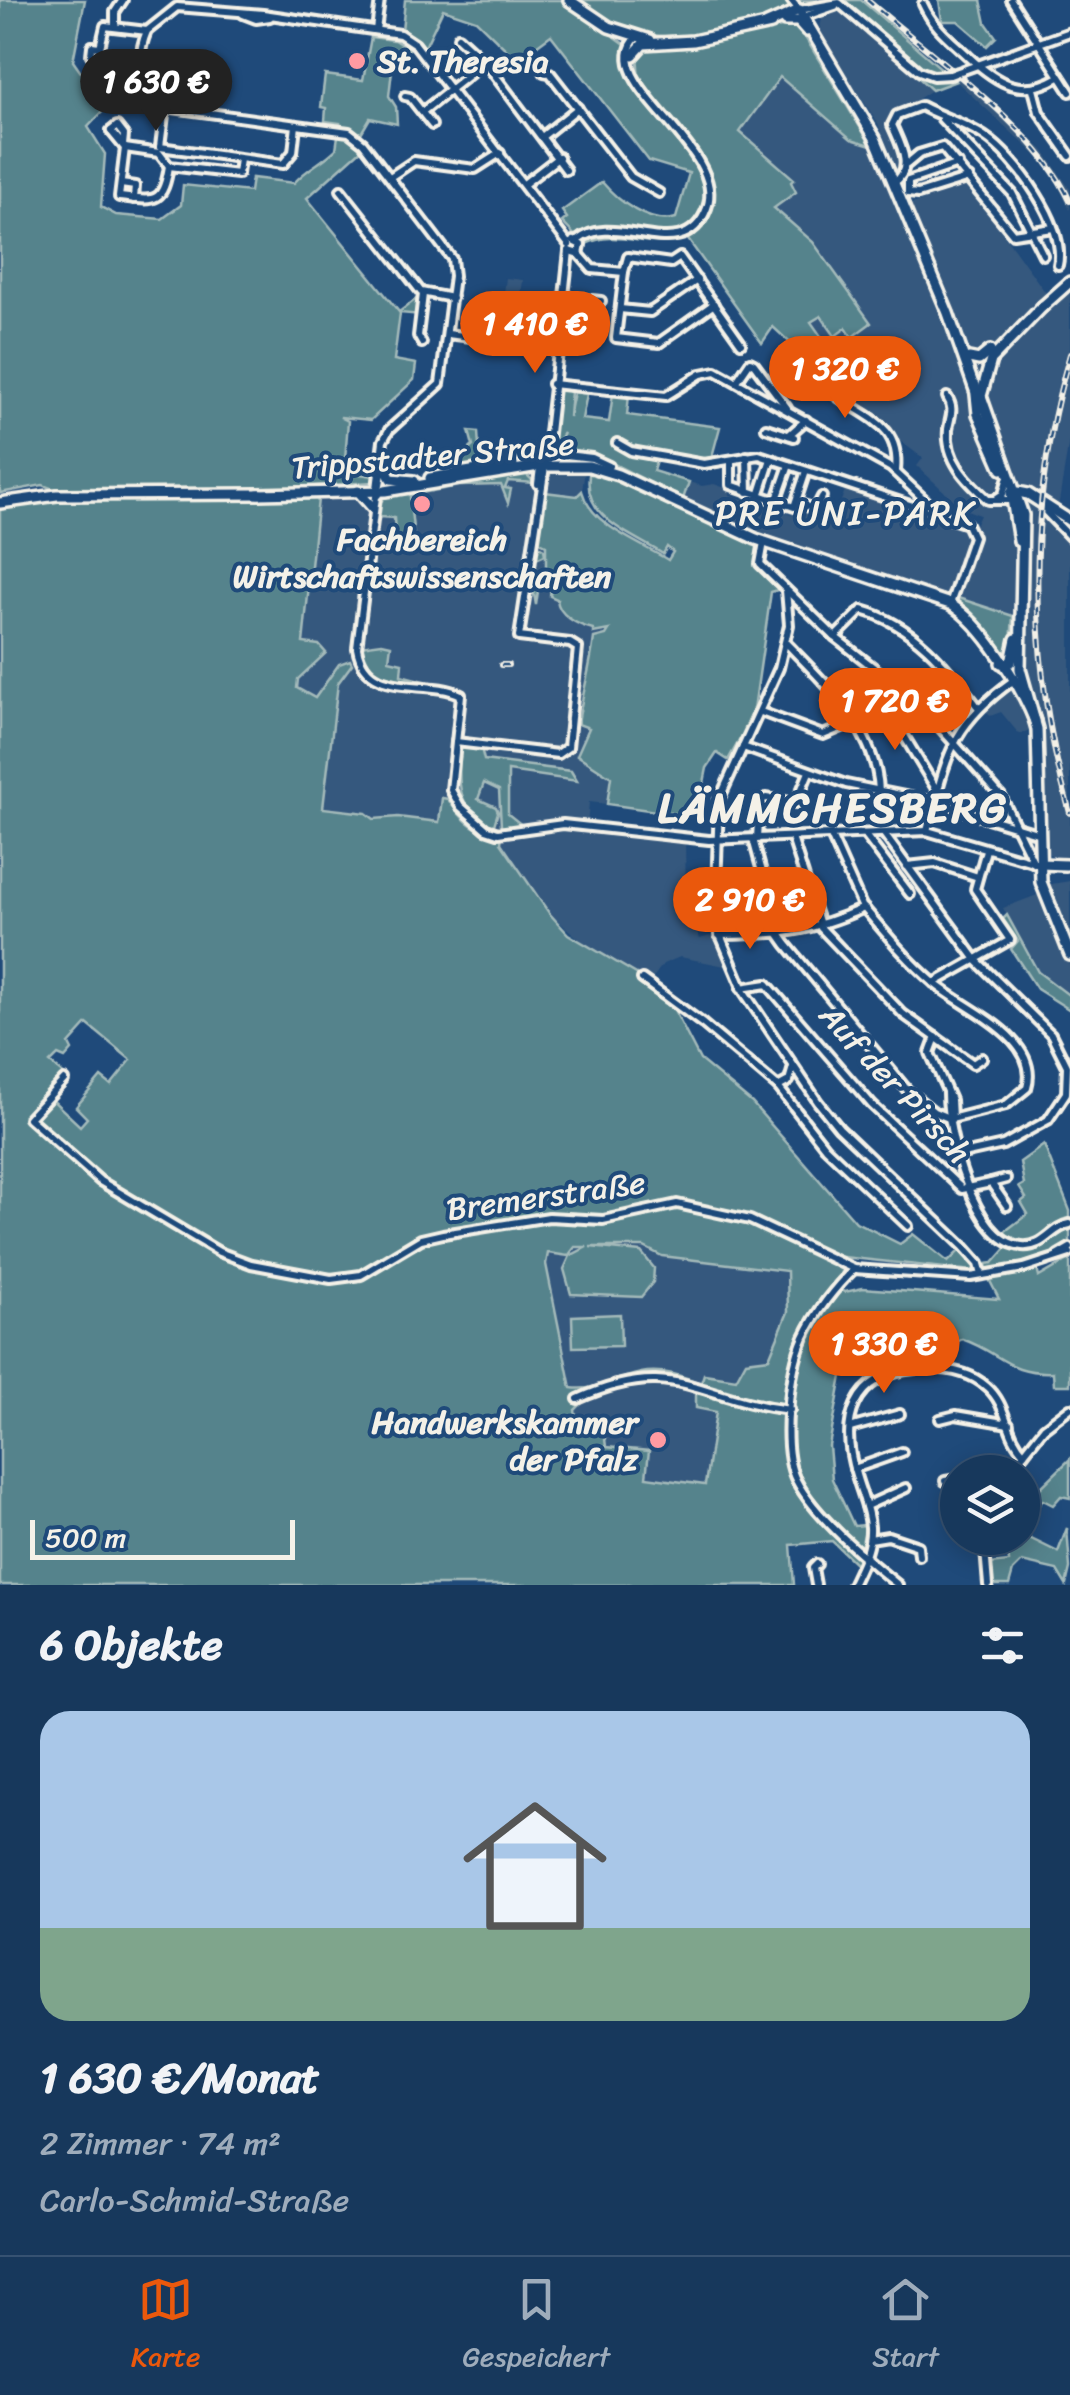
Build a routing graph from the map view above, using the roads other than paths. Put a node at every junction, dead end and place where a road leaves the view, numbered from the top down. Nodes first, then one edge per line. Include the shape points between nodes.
1 (123, 0) edge
2 (380, 0) edge
3 (569, 0) edge
4 (788, 0) edge
5 (1010, 0) edge
6 (921, 1) edge
7 (824, 8) junction
8 (846, 8) junction
9 (801, 14) junction
10 (785, 18) junction
11 (115, 27) junction
12 (376, 30) junction
13 (147, 31) junction
14 (620, 31) junction
15 (1070, 32) edge
16 (458, 37) dead end
17 (637, 37) junction
18 (658, 42) junction
19 (1037, 45) junction
20 (99, 47) dead end
21 (823, 48) junction
22 (631, 51) junction
23 (485, 62) junction
24 (976, 64) junction
25 (544, 72) dead end
26 (1058, 77) junction
27 (1033, 89) junction
28 (451, 90) junction
29 (1070, 92) edge
30 (405, 96) dead end
31 (165, 107) junction
32 (578, 108) junction
33 (422, 112) junction
34 (941, 118) junction
35 (296, 124) junction
36 (432, 125) dead end
37 (543, 136) junction
38 (159, 150) junction
39 (902, 150) junction
40 (500, 153) junction
41 (920, 154) junction
42 (216, 156) junction
43 (1070, 156) edge
44 (559, 157) junction
45 (240, 159) junction
46 (958, 164) junction
47 (906, 165) junction
48 (169, 166) junction
49 (566, 170) dead end
50 (214, 171) junction
51 (390, 177) junction
52 (969, 178) junction
53 (894, 183) junction
54 (121, 184) junction
55 (524, 184) junction
56 (341, 190) dead end
57 (659, 193) dead end
58 (134, 199) junction
59 (1053, 228) junction
60 (1034, 232) junction
61 (575, 247) junction
62 (1043, 254) dead end
63 (1058, 265) dead end
64 (624, 272) junction
65 (696, 280) junction
66 (1070, 282) edge
67 (423, 294) junction
68 (562, 297) junction
69 (452, 298) junction
70 (601, 301) dead end
71 (714, 304) junction
72 (1043, 306) junction
73 (620, 308) junction
74 (448, 334) junction
75 (422, 343) dead end
76 (742, 343) dead end
77 (556, 348) junction
78 (990, 351) junction
79 (967, 359) junction
80 (737, 381) junction
81 (979, 383) junction
82 (552, 384) junction
83 (834, 394) dead end
84 (947, 397) dead end
85 (788, 410) junction
86 (806, 420) junction
87 (395, 424) junction
88 (547, 427) junction
89 (766, 428) dead end
90 (547, 442) junction
91 (617, 443) dead end
92 (747, 456) junction
93 (771, 459) junction
94 (731, 460) junction
95 (543, 463) junction
96 (382, 464) junction
97 (789, 465) junction
98 (609, 466) junction
99 (510, 471) junction
100 (896, 471) junction
101 (806, 472) junction
102 (1006, 480) junction
103 (414, 481) junction
104 (539, 486) junction
105 (378, 488) junction
106 (358, 491) junction
107 (748, 492) junction
108 (258, 494) junction
109 (759, 496) junction
110 (1016, 496) junction
111 (822, 497) dead end
112 (986, 498) junction
113 (997, 498) junction
114 (776, 502) junction
115 (0, 503) edge
116 (796, 503) junction
117 (1034, 504) junction
118 (685, 505) junction
119 (372, 511) junction
120 (1045, 511) junction
121 (942, 516) junction
122 (1070, 523) edge
123 (1025, 528) junction
124 (1070, 537) edge
125 (764, 542) junction
126 (786, 590) junction
127 (950, 604) junction
128 (835, 637) junction
129 (1016, 639) junction
130 (786, 644) junction
131 (1001, 663) junction
132 (1018, 674) junction
133 (877, 690) dead end
134 (978, 707) junction
135 (761, 712) junction
136 (1035, 720) junction
137 (854, 722) junction
138 (456, 742) junction
139 (954, 742) junction
140 (743, 747) junction
141 (810, 772) junction
142 (879, 791) junction
143 (938, 792) junction
144 (935, 802) junction
145 (1016, 828) junction
146 (927, 831) junction
147 (884, 834) junction
148 (1040, 834) junction
149 (865, 835) junction
150 (831, 836) junction
151 (792, 838) junction
152 (755, 839) junction
153 (716, 840) junction
154 (986, 850) junction
155 (1026, 858) junction
156 (1040, 864) junction
157 (1066, 865) dead end
158 (906, 866) junction
159 (978, 877) junction
160 (910, 894) dead end
161 (864, 908) junction
162 (821, 928) junction
163 (779, 934) junction
164 (720, 935) junction
165 (1070, 955) edge
166 (975, 959) junction
167 (642, 979) dead end
168 (934, 983) junction
169 (741, 988) junction
170 (936, 1038) junction
171 (982, 1058) dead end
172 (793, 1066) junction
173 (64, 1080) dead end
174 (790, 1081) junction
175 (804, 1082) junction
176 (1069, 1082) edge
177 (778, 1087) junction
178 (951, 1119) junction
179 (958, 1155) junction
180 (1006, 1179) dead end
181 (990, 1183) junction
182 (966, 1188) junction
183 (1007, 1206) dead end
184 (1070, 1224) edge
185 (908, 1226) dead end
186 (1070, 1250) edge
187 (854, 1269) junction
188 (982, 1275) junction
189 (578, 1399) dead end
190 (1070, 1408) edge
191 (790, 1410) junction
192 (900, 1414) dead end
193 (940, 1419) dead end
194 (1009, 1424) junction
195 (850, 1428) junction
196 (902, 1452) dead end
197 (1024, 1453) joint
198 (854, 1469) junction
199 (906, 1488) dead end
200 (866, 1506) junction
201 (870, 1538) junction
202 (985, 1555) edge
203 (866, 1556) junction
204 (919, 1556) dead end
205 (817, 1564) dead end
206 (816, 1585) edge
207 (852, 1585) edge
208 (898, 1585) edge
209 (988, 1585) edge

1 - 11 street via 114,12
2 - 12 street
3 - 14 main road
4 - 9 street
4 - 10 main road
5 - 19 street
6 - 24 street via 936,29
7 - 8 street
7 - 9 street
7 - 21 street via 814,28
8 - 9 street via 833,2
8 - 24 street via 920,71 954,74
9 - 10 main road
9 - 21 main road
10 - 18 main road via 693,41
10 - 21 main road via 800,22
11 - 13 street
11 - 20 street via 102,28
12 - 13 street via 177,7
12 - 28 street via 410,39
13 - 31 street via 140,75
14 - 17 main road
14 - 22 street
15 - 19 street
16 - 23 street
17 - 18 main road
17 - 22 street
18 - 22 main road
19 - 24 street
19 - 26 street
21 - 53 main road via 870,126
22 - 61 street via 631,68 644,93 706,171 708,206 698,223 677,236 650,238 615,229 593,232
23 - 28 street
23 - 37 street
24 - 27 street via 998,82
25 - 32 street
26 - 27 street
26 - 29 street
27 - 43 street via 1039,112
28 - 33 street
28 - 40 street
30 - 33 street
31 - 35 street
31 - 38 street
32 - 37 street
32 - 57 street via 632,177
33 - 36 street
34 - 39 street via 916,106 897,114 892,124
34 - 59 street via 1003,151
34 - 60 street via 1012,193
35 - 45 street via 287,162
35 - 51 street via 349,132
37 - 44 street
38 - 42 street
38 - 48 street
38 - 54 street via 124,147
39 - 41 street
39 - 47 street
40 - 51 street via 475,168 414,161
40 - 55 street
41 - 46 street via 942,147
41 - 47 street
42 - 45 street
42 - 50 street
44 - 49 street
44 - 55 street
45 - 50 street via 238,174
46 - 52 street
46 - 52 street via 908,182 908,193
47 - 53 street
48 - 50 street
48 - 58 street via 163,194
51 - 69 street via 448,252
52 - 60 street via 1013,234
53 - 79 main road
54 - 58 street via 135,186
54 - 58 street via 119,197
55 - 61 street
56 - 67 street
59 - 60 street
59 - 63 street
60 - 62 street
61 - 64 street via 592,269
61 - 68 street
64 - 65 street via 628,258 670,262 680,256
64 - 73 street
65 - 71 street
65 - 73 street via 650,312
66 - 72 main road
67 - 69 street
67 - 75 street
68 - 70 street
68 - 77 street
69 - 74 street
71 - 73 street via 659,343 616,338
71 - 76 street
72 - 78 main road
72 - 81 main road via 1002,346
74 - 77 street
74 - 87 street via 438,388
77 - 82 street
78 - 79 main road
78 - 81 main road
79 - 81 main road
80 - 82 street via 705,372 666,396
80 - 85 street
80 - 85 street via 754,364
81 - 102 main road via 978,414
81 - 110 main road
82 - 88 street
83 - 100 street via 887,430 896,447
84 - 112 street via 953,459
85 - 86 street
86 - 89 street via 791,436
86 - 100 street
87 - 96 street
87 - 105 street via 383,442
88 - 90 street
88 - 95 street
90 - 95 street
90 - 98 street via 557,454
91 - 94 street via 704,464
92 - 93 street
92 - 94 street
92 - 107 street
93 - 97 street
93 - 109 street
94 - 107 street via 731,486
95 - 98 main road, Trippstadter Straße
95 - 99 main road, Trippstadter Straße
95 - 103 main road, Trippstadter Straße
95 - 104 street
95 - 118 main road, Trippstadter Straße via 607,471
96 - 103 main road via 391,478
96 - 105 street
97 - 101 street
97 - 114 street
98 - 118 main road, Trippstadter Straße
99 - 104 street via 530,472
99 - 105 main road, Trippstadter Straße
100 - 121 street
101 - 116 street
101 - 121 street
102 - 110 main road
102 - 113 street
103 - 105 main road, Trippstadter Straße
104 - 138 street via 520,637 573,644 580,654 566,749 558,754
105 - 106 main road, Trippstadter Straße
105 - 108 main road, Trippstadter Straße
105 - 119 street
106 - 108 main road, Trippstadter Straße
106 - 119 main road
107 - 109 street
108 - 115 main road via 57,495
109 - 114 street
110 - 112 street
110 - 113 street
110 - 117 main road
110 - 122 main road via 1028,494
110 - 123 main road
110 - 129 main road
111 - 116 street via 816,510
112 - 113 street
114 - 116 street
117 - 120 main road
117 - 123 main road via 1026,506
118 - 125 main road, Trippstadter Straße
119 - 138 street via 356,648 360,664 383,682 461,695
120 - 122 main road
120 - 124 street
121 - 127 street via 973,532
123 - 132 main road
125 - 126 street via 760,564
125 - 127 main road, Trippstadter Straße
126 - 128 street
126 - 130 street
127 - 131 main road, Trippstadter Straße
128 - 134 street via 860,611 879,616 935,655
128 - 139 street
129 - 131 main road via 1011,662
129 - 132 main road
130 - 135 street
130 - 137 street
131 - 132 main road, Trippstadter Straße
132 - 134 street
132 - 136 main road, Trippstadter Straße
132 - 136 main road, Trippstadter Straße
133 - 143 street
134 - 139 street
135 - 137 street via 823,735
135 - 140 street
136 - 148 main road, Trippstadter Straße
137 - 142 street via 874,760
138 - 153 street via 452,796 486,829 568,824
139 - 143 street
139 - 145 street via 1001,796
140 - 141 street
140 - 153 street via 722,786
141 - 142 street
141 - 152 street via 796,803 760,802
142 - 144 street
143 - 144 street
144 - 145 street
144 - 146 street
145 - 148 street
145 - 155 street
146 - 147 street
146 - 154 street
147 - 149 street
147 - 158 street
148 - 156 main road, Trippstadter Straße
149 - 150 street
149 - 160 street
150 - 151 street
150 - 161 street
151 - 152 street
151 - 162 street
152 - 153 street
152 - 163 street
153 - 164 street
154 - 155 street
154 - 159 street
155 - 156 street
156 - 157 main road
156 - 165 main road, Trippstadter Straße via 1048,905
158 - 159 street via 935,862
158 - 166 street
159 - 166 street via 976,886 1010,940
161 - 162 street
161 - 168 street
162 - 163 street
162 - 170 street via 878,990
163 - 164 street
163 - 178 street via 908,1091
164 - 169 street
166 - 168 street
166 - 176 street via 1052,1034
167 - 177 street
168 - 178 street via 1006,1036 1029,1070 1024,1092 1010,1103
169 - 172 street
169 - 182 street, Auf der Pirsch via 767,984 896,1130
170 - 171 street via 973,1064
170 - 178 street via 930,1053
172 - 174 street
172 - 175 street
173 - 187 street, Bremerstraße via 28,1117 100,1181 251,1264 351,1278 443,1234 549,1217 603,1220 677,1204 750,1220
174 - 175 street
174 - 177 street
175 - 188 street via 839,1128 963,1246
176 - 179 street via 1060,1106 1038,1128
177 - 185 street via 825,1148
178 - 179 street
179 - 182 street
180 - 181 street
181 - 182 street
181 - 183 street
182 - 184 street via 1011,1244 1042,1243
186 - 188 street, Bremerstraße
187 - 188 street, Bremerstraße
187 - 191 street via 803,1339
189 - 191 street via 663,1378
190 - 197 street
191 - 203 street via 787,1452 798,1484
192 - 195 street
193 - 194 street
194 - 195 street via 999,1400 980,1381 927,1368 868,1385 854,1405
194 - 197 street
195 - 198 street
196 - 198 street
198 - 200 street
199 - 200 street
200 - 201 street
201 - 203 street
201 - 204 street via 918,1546
202 - 209 street
203 - 207 street
203 - 208 street
205 - 206 street

